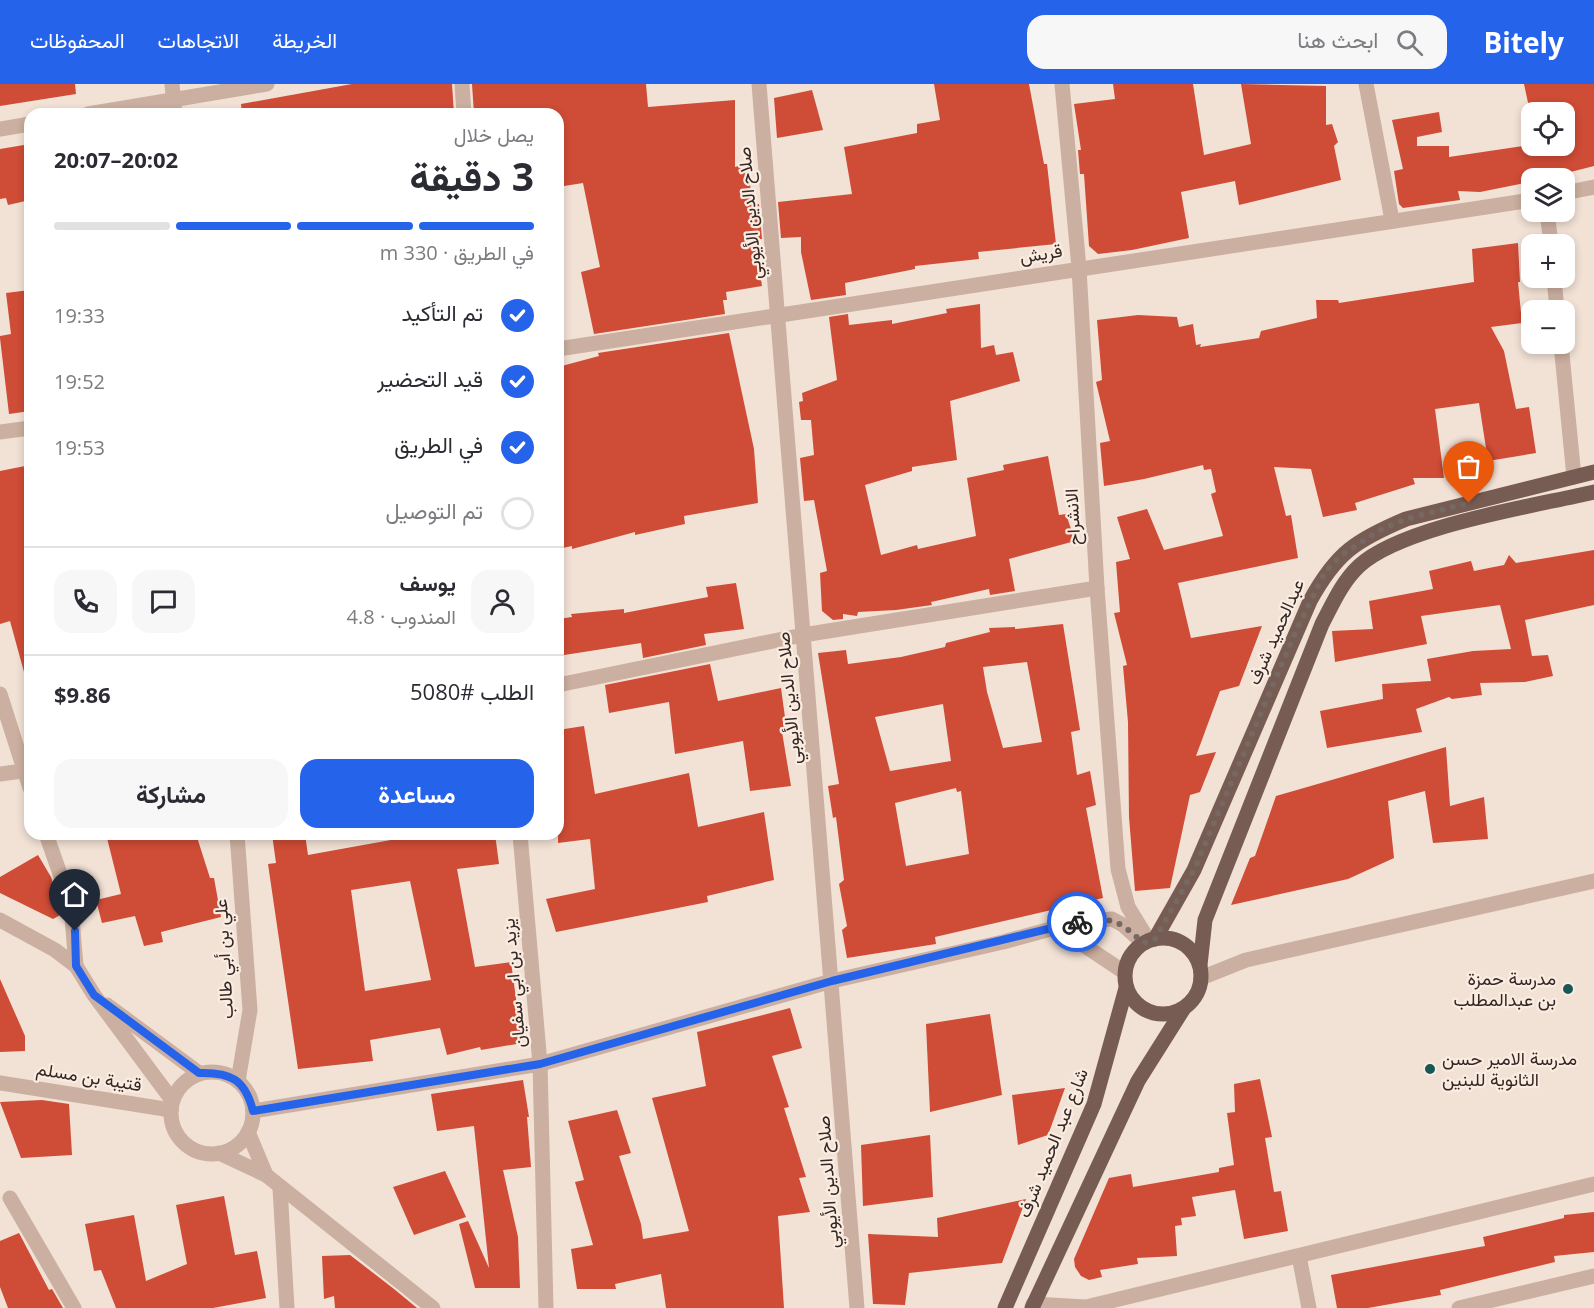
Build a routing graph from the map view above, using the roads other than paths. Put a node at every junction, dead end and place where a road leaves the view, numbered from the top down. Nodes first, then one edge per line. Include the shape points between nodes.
1 (172, 84) edge
2 (267, 84) edge
3 (462, 84) edge
4 (759, 84) edge
5 (1062, 84) edge
6 (1366, 84) edge
7 (174, 107) edge
8 (464, 108) edge
9 (24, 125) edge
10 (0, 129) edge
11 (1594, 187) edge
12 (1575, 191) edge
13 (1521, 202) edge
14 (1392, 220) junction
15 (1079, 268) junction
16 (778, 316) junction
17 (564, 348) edge
18 (1562, 354) edge
19 (24, 429) edge
20 (0, 432) edge
21 (1594, 472) edge
22 (1574, 477) junction
23 (1594, 492) edge
24 (1097, 588) junction
25 (803, 635) junction
26 (564, 684) edge
27 (0, 694) edge
28 (24, 762) edge
29 (24, 770) edge
30 (0, 774) edge
31 (48, 840) edge
32 (237, 840) edge
33 (521, 840) edge
34 (1594, 880) edge
35 (0, 920) edge
36 (1058, 928) junction
37 (1149, 941) junction
38 (76, 966) junction
39 (1124, 972) junction
40 (1200, 972) junction
41 (832, 981) junction
42 (1126, 988) junction
43 (94, 995) junction
44 (1184, 1008) junction
45 (540, 1064) junction
46 (199, 1073) junction
47 (238, 1081) junction
48 (0, 1083) edge
49 (172, 1105) junction
50 (253, 1111) junction
51 (248, 1132) junction
52 (219, 1153) junction
53 (266, 1175) junction
54 (1594, 1184) edge
55 (280, 1188) junction
56 (10, 1198) dead end
57 (1299, 1256) junction
58 (1594, 1276) edge
59 (1032, 1306) edge
60 (74, 1308) edge
61 (287, 1308) edge
62 (433, 1308) edge
63 (546, 1308) edge
64 (857, 1308) edge
65 (1005, 1308) edge
66 (1309, 1308) edge
67 (1459, 1308) edge

1 - 7 street
2 - 7 street
3 - 8 street
4 - 16 street, صلاح الدين الأيوبي
5 - 15 street, الانشراح
6 - 14 street
9 - 10 street
11 - 12 street
13 - 14 street, قريش
14 - 15 street, قريش
15 - 16 street, قريش
15 - 24 street, الانشراح
16 - 17 street, قريش
16 - 25 street, صلاح الدين الأيوبي
18 - 22 street
19 - 20 street
21 - 22 main road, عبدالحميد شرف
22 - 37 main road, عبدالحميد شرف via 1406,519 1358,543 1325,572 1194,870
23 - 40 main road via 1456,523 1400,542 1371,557 1345,581 1322,624 1205,920
24 - 25 street
24 - 37 street, الانشراح via 1118,869 1128,907
25 - 26 street
25 - 41 street, صلاح الدين الأيوبي
27 - 28 street
29 - 30 street
31 - 38 street via 71,905
32 - 47 street, علي بن أبي طالب via 250,1010
33 - 45 street, يزيد بن ابي سفيان
34 - 40 street
35 - 38 street
36 - 37 street via 1112,919
36 - 39 street
36 - 41 street
37 - 39 main road via 1130,955
37 - 40 main road via 1177,941 1195,955
38 - 43 street
39 - 42 main road
40 - 44 main road via 1199,990
41 - 45 street
41 - 64 street, صلاح الدين الأيوبي
42 - 44 main road via 1139,1007 1150,1013 1174,1013
42 - 65 main road, شارع عبد الحميد شرف via 1094,1104
43 - 46 street
43 - 49 street
44 - 59 main road via 1138,1081
45 - 50 street
45 - 63 street, يزيد بن ابي سفيان
46 - 47 street via 220,1072
46 - 49 street via 182,1083
47 - 50 street via 249,1095
48 - 49 street, قتيبة بن مسلم
49 - 52 street via 171,1121 181,1140 198,1152
50 - 51 street
51 - 52 street via 236,1146
51 - 53 street
52 - 53 street
53 - 55 street
54 - 57 street
55 - 61 street
55 - 62 street
56 - 60 street
57 - 59 street via 1086,1307
57 - 66 street
58 - 67 street

